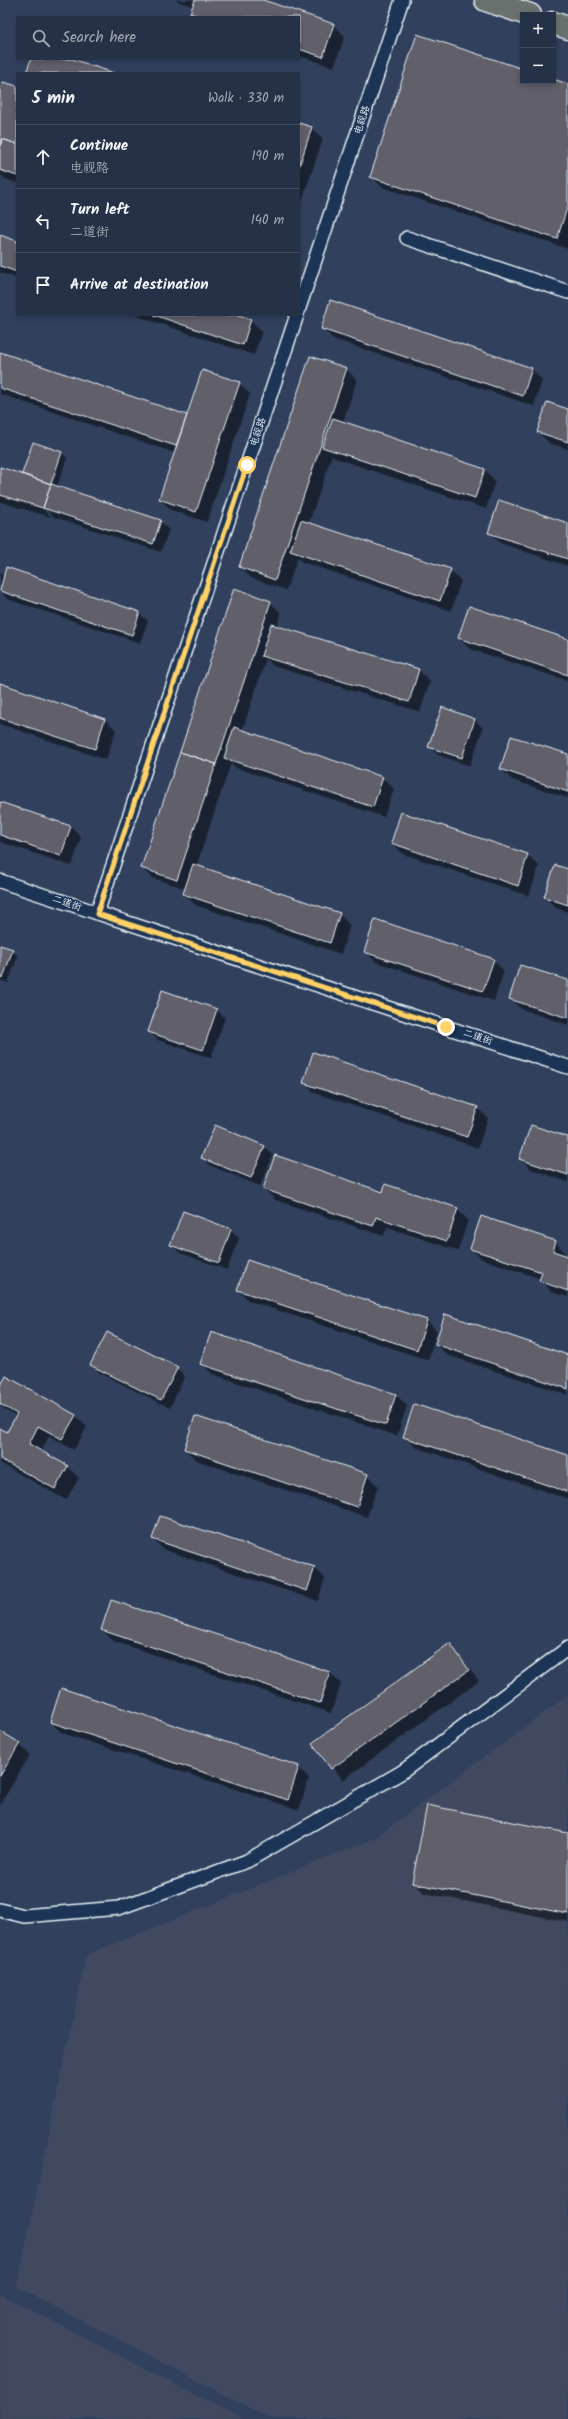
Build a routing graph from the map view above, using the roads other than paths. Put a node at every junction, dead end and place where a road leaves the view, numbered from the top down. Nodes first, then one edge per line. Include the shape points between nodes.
1 (402, 0) edge
2 (486, 0) edge
3 (521, 12) edge
4 (556, 24) edge
5 (568, 28) edge
6 (407, 238) dead end
7 (568, 292) edge
8 (300, 305) edge
9 (297, 316) edge
10 (0, 881) edge
11 (97, 914) junction
12 (568, 1066) edge
13 (568, 1648) edge
14 (0, 1910) edge

1 - 8 street, 电视路
2 - 3 highway
4 - 5 highway
6 - 7 street
9 - 11 street, 电视路
10 - 11 street, 二道街
11 - 12 street, 二道街
13 - 14 street via 402,1772 246,1861 119,1908 24,1916

